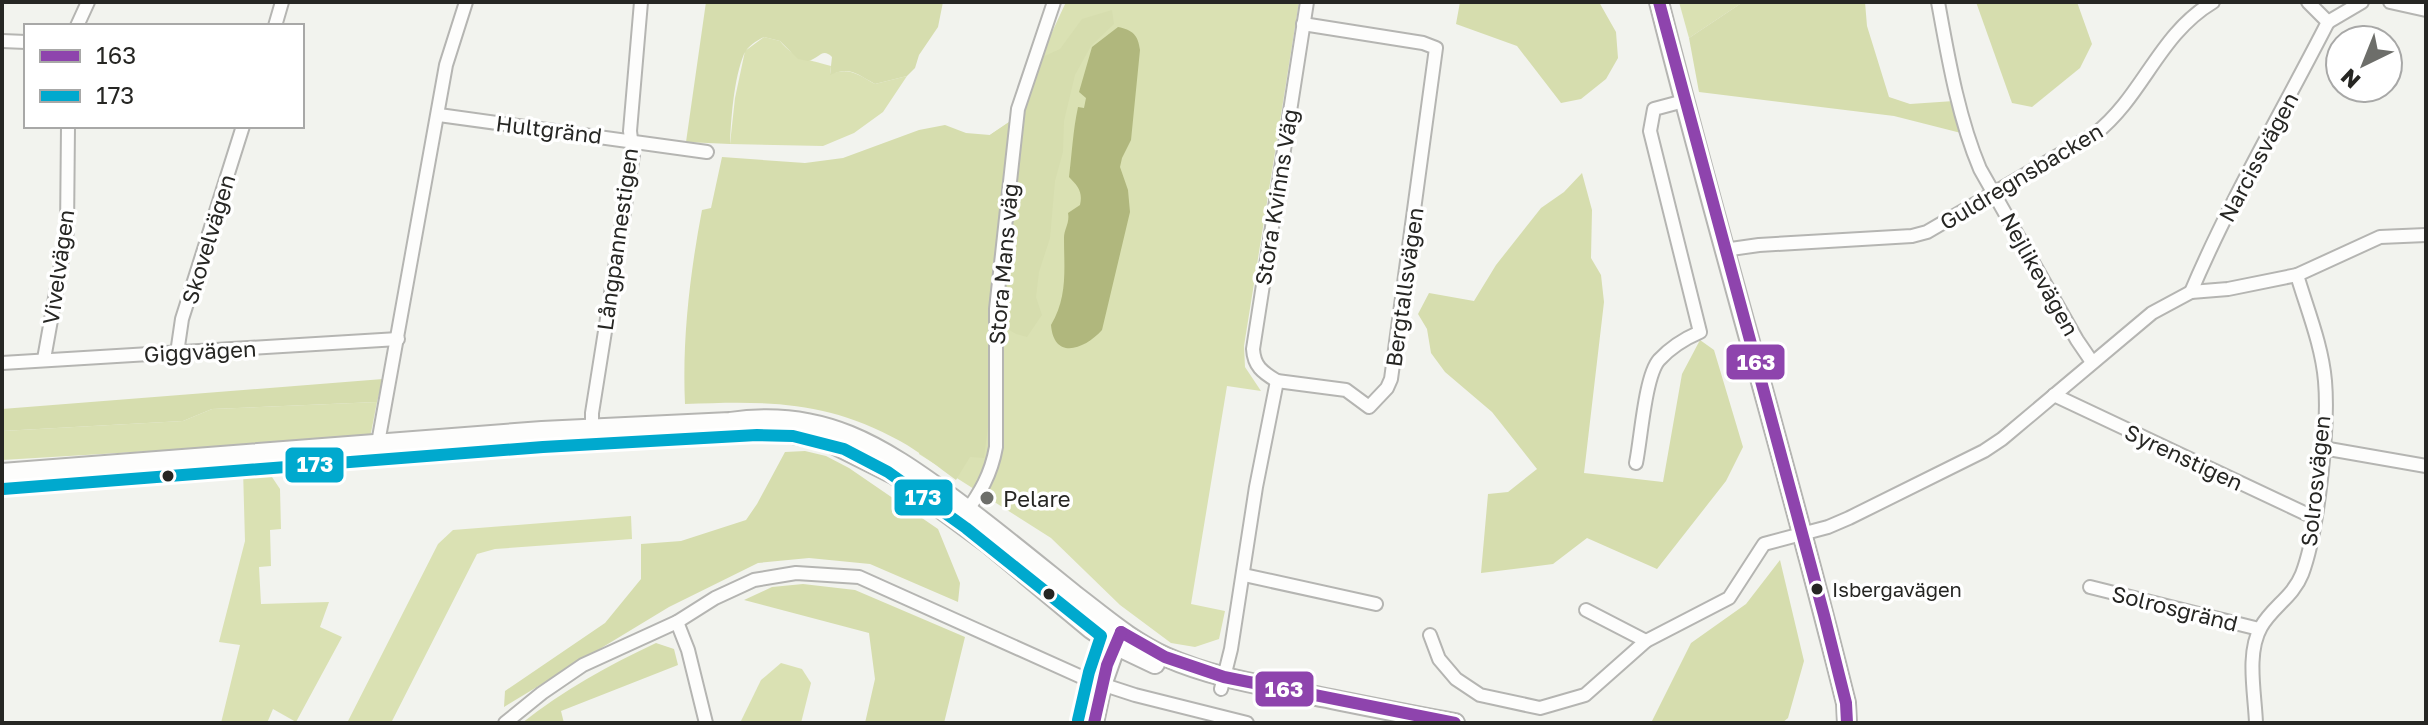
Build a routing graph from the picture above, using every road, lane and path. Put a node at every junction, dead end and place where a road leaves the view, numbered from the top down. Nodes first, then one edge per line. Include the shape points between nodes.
1 (88, 2) edge
2 (282, 2) edge
3 (466, 2) edge
4 (641, 2) edge
5 (1054, 2) edge
6 (1307, 2) edge
7 (1659, 2) edge
8 (1938, 2) edge
9 (2213, 2) edge
10 (2308, 2) edge
11 (2362, 2) edge
12 (2390, 2) edge
13 (2426, 10) edge
14 (2328, 22) junction
15 (78, 24) edge
16 (276, 24) edge
17 (1303, 24) junction
18 (2, 41) edge
19 (24, 42) edge
20 (1684, 101) junction
21 (439, 115) junction
22 (68, 128) edge
23 (242, 128) edge
24 (632, 140) junction
25 (707, 152) dead end
26 (1994, 191) junction
27 (2426, 235) edge
28 (1724, 250) junction
29 (2297, 275) junction
30 (2191, 292) junction
31 (398, 339) junction
32 (177, 353) junction
33 (44, 359) junction
34 (2092, 362) junction
35 (2, 363) edge
36 (1277, 381) junction
37 (2054, 395) junction
38 (592, 429) junction
39 (378, 443) junction
40 (2323, 448) junction
41 (1636, 463) dead end
42 (2426, 466) edge
43 (2, 473) edge
44 (964, 516) junction
45 (2315, 518) junction
46 (1803, 533) junction
47 (1244, 575) junction
48 (2090, 587) dead end
49 (1376, 604) dead end
50 (1586, 610) dead end
51 (677, 622) junction
52 (2259, 629) junction
53 (1430, 635) dead end
54 (1118, 639) junction
55 (1646, 641) junction
56 (1223, 683) junction
57 (1102, 685) junction
58 (505, 723) edge
59 (706, 723) edge
60 (1094, 723) edge
61 (1247, 723) edge
62 (1398, 723) edge
63 (1455, 723) edge
64 (1847, 723) edge
65 (2256, 723) edge

1 - 15 street
2 - 16 street
3 - 21 street via 446,65
4 - 24 street, Långpannestigen
5 - 44 street, Stora Mans väg via 1018,109 996,309 996,447 984,488
6 - 17 street, Stora Kvinns Väg
7 - 20 main road
8 - 26 street, Nejlikevägen via 1971,148
9 - 26 street, Guldregnsbacken via 2179,27 2113,120
10 - 14 street
11 - 14 street
12 - 13 street
14 - 30 street, Narcissvägen
17 - 36 street, Stora Kvinns Väg via 1253,349 1261,371
17 - 36 street, Bergtallsvägen via 1436,48 1402,319 1387,388 1369,407 1346,390
18 - 19 street
20 - 28 main road
20 - 41 street via 1654,109 1650,131 1700,332 1658,361
21 - 24 street, Hultgränd
21 - 31 street
22 - 33 street, Vivelvägen via 67,231
23 - 32 street, Skovelvägen via 182,319
24 - 25 street, Hultgränd
24 - 38 street, Långpannestigen
26 - 28 street, Guldregnsbacken via 1912,236
26 - 34 street, Nejlikevägen
27 - 29 street via 2380,237
28 - 46 main road
29 - 30 street
29 - 40 street, Solrosvägen via 2325,380
30 - 34 street via 2152,313
31 - 32 street, Giggvägen
31 - 39 street
32 - 33 street, Giggvägen
33 - 35 street, Giggvägen
34 - 37 street
36 - 47 street
37 - 45 street, Syrenstigen
37 - 46 street via 1984,451 1849,518
38 - 39 main road
38 - 44 main road via 755,418 786,418 836,429 904,462
39 - 43 main road
40 - 42 street
40 - 45 street, Solrosvägen
44 - 54 main road via 1091,629
45 - 52 street, Solrosvägen via 2302,576
46 - 55 street via 1764,544 1729,598
46 - 64 main road
47 - 49 street
47 - 56 street
48 - 52 street, Solrosgränd
50 - 55 street
51 - 57 street via 754,580 796,573 859,577
51 - 58 street via 583,665
51 - 59 street
52 - 65 street via 2253,649
53 - 55 street via 1439,659 1480,695 1540,708 1585,695
54 - 56 main road via 1163,667
54 - 57 main road
56 - 62 main road
56 - 63 main road
57 - 60 main road
57 - 61 street

